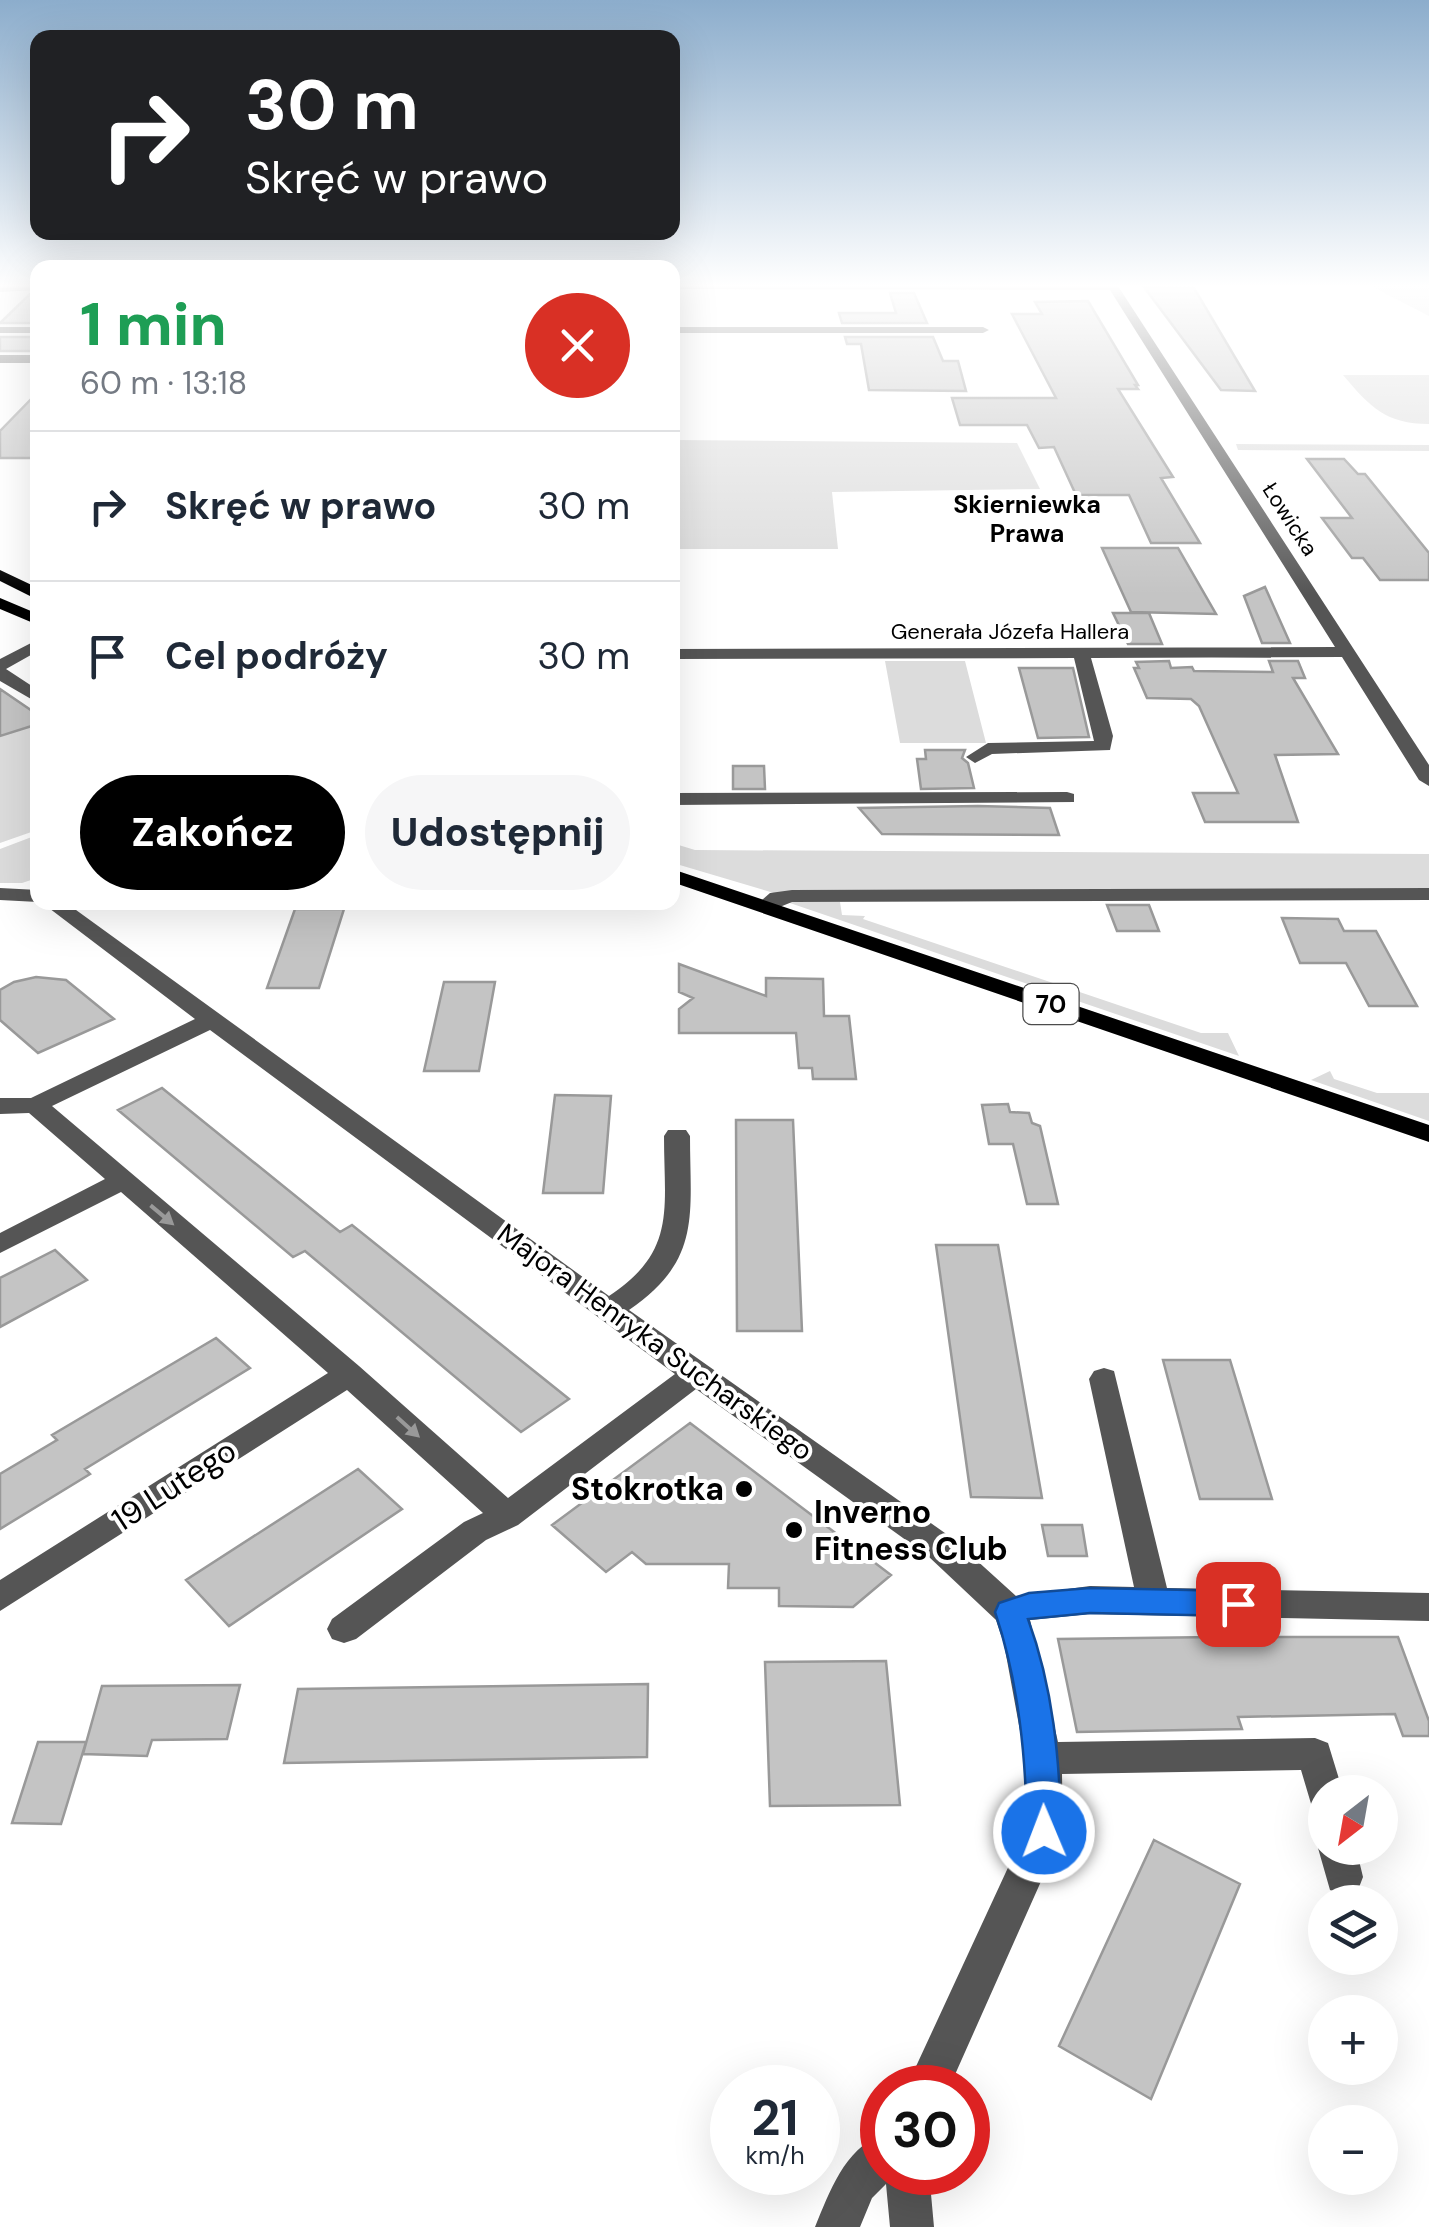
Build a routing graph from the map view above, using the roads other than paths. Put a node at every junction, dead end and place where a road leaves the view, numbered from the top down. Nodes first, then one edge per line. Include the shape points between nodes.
1 (1178, 387) edge
2 (0, 575) edge
3 (30, 591) edge
4 (0, 603) edge
5 (30, 616) edge
6 (30, 647) edge
7 (0, 650) edge
8 (30, 650) edge
9 (1348, 652) junction
10 (680, 654) edge
11 (1081, 654) junction
12 (0, 669) edge
13 (30, 692) edge
14 (975, 757) dead end
15 (1429, 780) edge
16 (680, 798) edge
17 (1068, 798) dead end
18 (680, 878) edge
19 (0, 894) edge
20 (1429, 894) edge
21 (30, 896) edge
22 (765, 907) junction
23 (58, 910) edge
24 (214, 1019) junction
25 (36, 1105) junction
26 (0, 1106) edge
27 (1429, 1134) edge
28 (676, 1136) dead end
29 (122, 1182) junction
30 (0, 1244) edge
31 (609, 1310) junction
32 (349, 1374) junction
33 (696, 1374) junction
34 (1104, 1379) dead end
35 (507, 1516) junction
36 (0, 1597) edge
37 (1154, 1602) junction
38 (1429, 1608) edge
39 (1010, 1612) junction
40 (344, 1629) dead end
41 (1043, 1758) junction
42 (1320, 1775) edge
43 (937, 2065) edge
44 (860, 2181) edge
45 (909, 2195) edge
46 (838, 2227) edge
47 (912, 2227) edge

1 - 9 street, Łowicka
2 - 3 main road
4 - 5 main road
6 - 7 street
8 - 12 street
9 - 11 street, Generała Józefa Hallera
9 - 15 street, Łowicka
10 - 11 street, Generała Józefa Hallera
11 - 14 street via 1103,746 988,749
12 - 13 street
16 - 17 street
18 - 22 main road, 70
19 - 21 street, Majora Henryka Sucharskiego
20 - 22 street via 792,896
22 - 27 main road, 70
23 - 24 street, Majora Henryka Sucharskiego
24 - 25 street
24 - 31 street, Majora Henryka Sucharskiego
25 - 26 street
25 - 29 street
28 - 31 street via 676,1234 649,1284
29 - 30 street
29 -> 32 street
31 - 33 street, Majora Henryka Sucharskiego
32 -> 35 street
32 - 36 street, 19 Lutego
33 - 35 street
33 - 39 street, Majora Henryka Sucharskiego via 940,1547
34 - 37 street
35 - 40 street via 475,1532
37 - 38 street
37 - 39 street via 1060,1602
39 - 41 street
41 - 42 street via 1315,1754
41 - 43 street via 1044,1832
44 - 46 street
45 - 47 street

